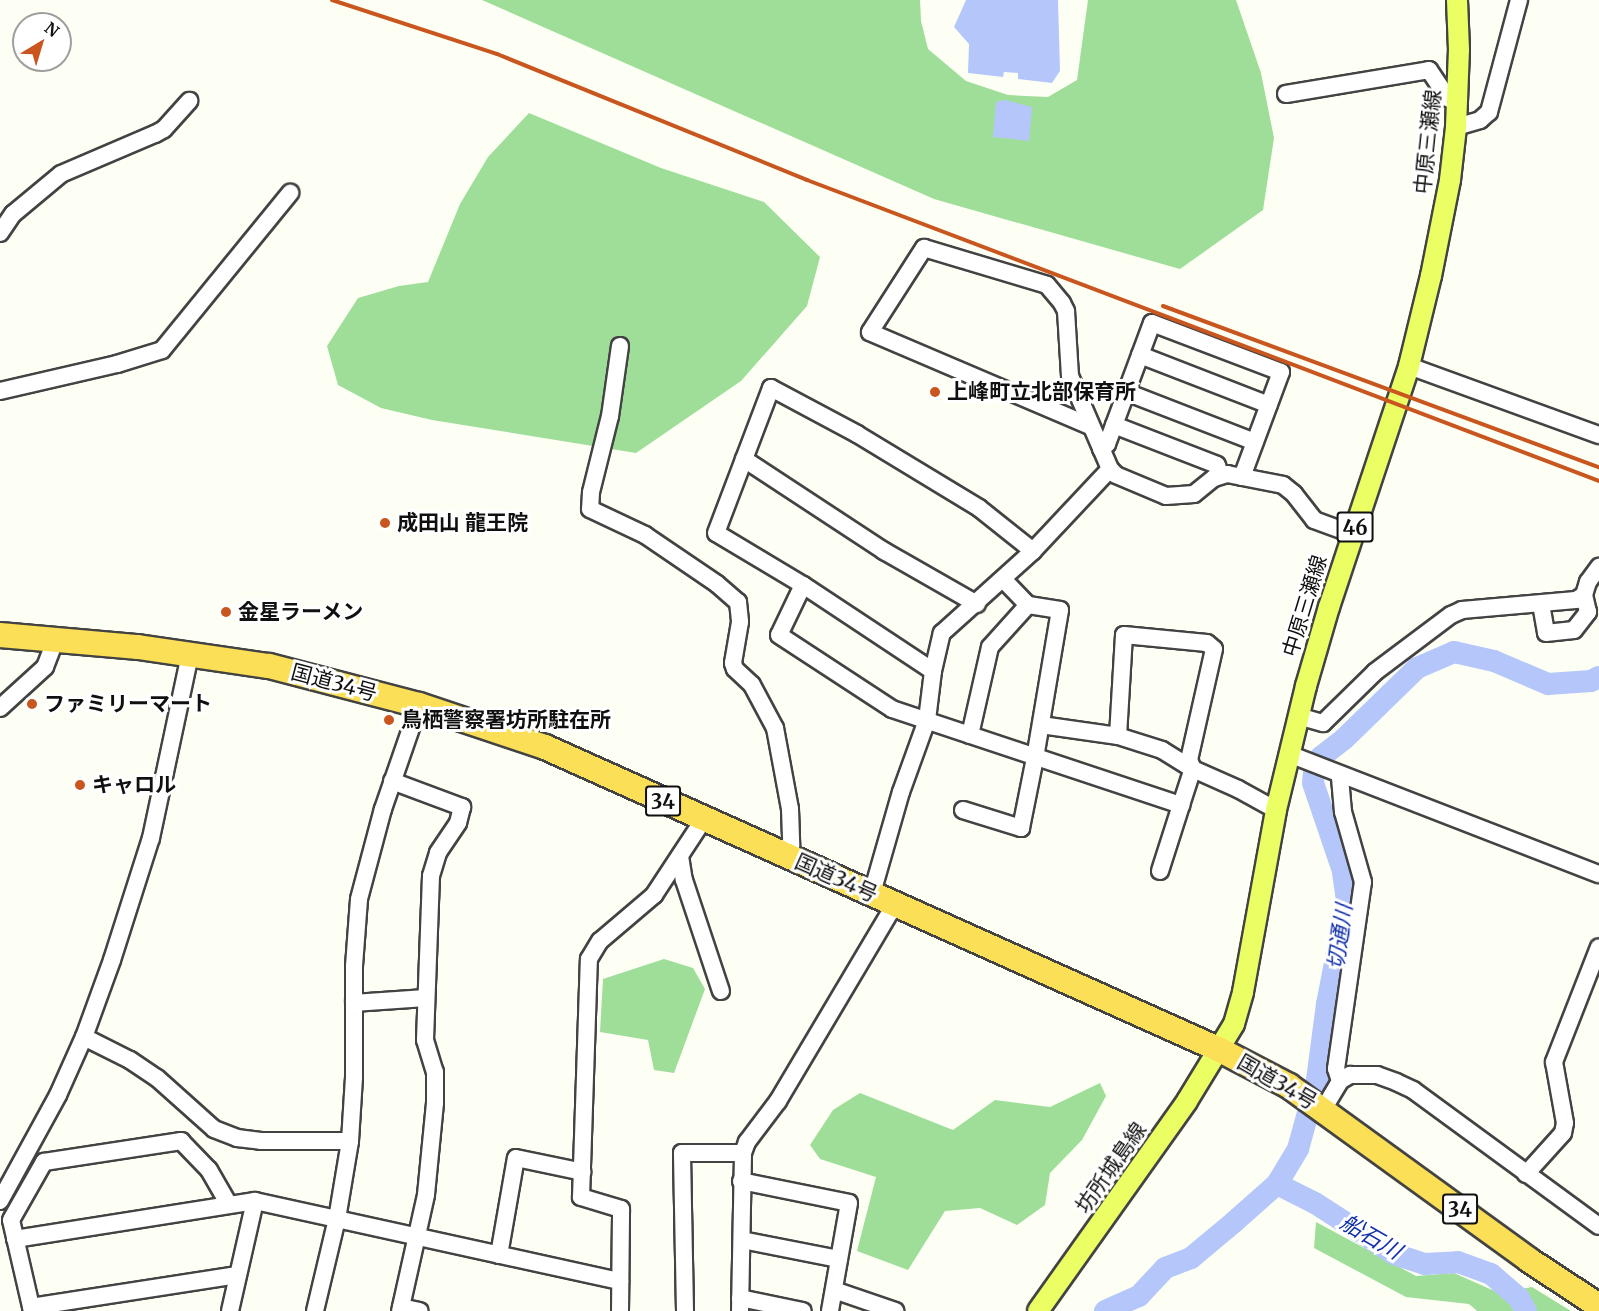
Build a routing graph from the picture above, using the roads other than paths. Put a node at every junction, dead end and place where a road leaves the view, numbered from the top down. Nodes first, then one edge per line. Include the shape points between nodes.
1 (1457, 0) edge
2 (1518, 0) edge
3 (1286, 94) dead end
4 (189, 101) dead end
5 (1457, 103) junction
6 (1456, 127) junction
7 (290, 193) dead end
8 (0, 233) edge
9 (620, 346) dead end
10 (1140, 355) junction
11 (1409, 366) junction
12 (0, 391) edge
13 (1126, 392) junction
14 (1269, 405) junction
15 (1114, 425) junction
16 (1090, 426) junction
17 (1597, 434) edge
18 (1255, 442) junction
19 (1101, 449) junction
20 (744, 459) junction
21 (1110, 469) junction
22 (1220, 475) junction
23 (1242, 477) junction
24 (1352, 534) junction
25 (1033, 551) junction
26 (1599, 567) edge
27 (1003, 579) junction
28 (803, 585) junction
29 (1584, 595) junction
30 (977, 604) junction
31 (1541, 604) junction
32 (1029, 605) junction
33 (0, 635) edge
34 (56, 639) junction
35 (190, 654) junction
36 (933, 671) junction
37 (419, 705) junction
38 (0, 708) edge
39 (1298, 716) junction
40 (927, 720) junction
41 (1041, 725) junction
42 (970, 735) junction
43 (1118, 736) junction
44 (1289, 754) junction
45 (1035, 758) junction
46 (1193, 769) junction
47 (1340, 774) junction
48 (392, 782) junction
49 (1181, 805) junction
50 (963, 810) dead end
51 (1276, 810) junction
52 (704, 819) junction
53 (680, 856) junction
54 (787, 856) junction
55 (1160, 871) dead end
56 (1599, 874) edge
57 (872, 894) junction
58 (895, 904) junction
59 (1599, 947) edge
60 (721, 991) dead end
61 (425, 998) junction
62 (354, 1003) junction
63 (84, 1037) junction
64 (1218, 1049) junction
65 (1340, 1081) junction
66 (1324, 1108) junction
67 (350, 1141) junction
68 (743, 1153) junction
69 (583, 1172) junction
70 (1526, 1174) junction
71 (741, 1181) junction
72 (0, 1201) edge
73 (255, 1201) junction
74 (228, 1203) junction
75 (337, 1219) junction
76 (1599, 1226) edge
77 (417, 1236) junction
78 (15, 1239) junction
79 (742, 1240) junction
80 (499, 1255) junction
81 (839, 1259) junction
82 (238, 1275) junction
83 (620, 1281) junction
84 (834, 1290) junction
85 (740, 1305) edge
86 (1599, 1306) edge
87 (32, 1309) edge
88 (401, 1309) edge
89 (230, 1311) edge
90 (315, 1311) edge
91 (420, 1311) edge
92 (620, 1311) edge
93 (685, 1311) edge
94 (803, 1311) edge
95 (830, 1311) edge
96 (895, 1311) edge
97 (1038, 1311) edge

1 - 5 main road, 中原三瀬線 / 46
2 - 6 street via 1489,112 1480,120
3 - 5 street via 1429,70 1448,98
4 - 8 street via 164,129 61,174 13,214
5 - 6 main road, 中原三瀬線 / 46
6 - 11 main road, 中原三瀬線 / 46 via 1436,255
7 - 12 street via 162,350
9 - 54 street via 590,509 645,535 738,602 740,622 733,663 752,686 775,728 790,809 791,846
10 - 13 street
10 - 14 street
10 - 14 street via 1152,323 1281,372
11 - 17 street
11 - 24 main road, 中原三瀬線 / 46
13 - 15 street
13 - 18 street
14 - 18 street
15 - 19 street
15 - 22 street via 1217,465
16 - 16 street via 870,332 924,248 1047,285 1066,311 1070,376
16 - 19 street
18 - 23 street
19 - 21 street
20 - 25 street via 771,388 857,434 979,508
20 - 28 street via 716,533
20 - 30 street via 884,551
21 - 22 street via 1166,496 1194,494
21 - 25 street
22 - 23 street
23 - 24 street via 1289,488 1314,520
24 - 39 main road, 中原三瀬線 / 46
25 - 27 street
26 - 29 street
27 - 30 street
27 - 32 street
28 - 36 street
28 - 40 street via 779,635 892,709
29 - 31 street via 1576,600
29 - 31 street via 1588,612 1574,630 1546,633
30 - 36 street via 942,633
31 - 39 street via 1462,610 1451,615 1375,672 1323,723
32 - 41 street via 1060,610
32 - 42 street via 990,646
33 - 34 highway, 国道34号 / 34
34 - 35 highway, 国道34号 / 34
34 - 38 street via 45,667
35 - 37 highway, 国道34号 / 34 via 269,666
35 - 63 street via 151,838
36 - 40 street
37 - 48 street
37 - 52 highway, 国道34号 / 34 via 545,747
39 - 44 main road, 中原三瀬線 / 46
40 - 42 street
40 - 57 street via 901,792
41 - 43 street
41 - 45 street
42 - 45 street
43 - 46 street via 1161,750
43 - 46 street via 1124,635 1207,643 1214,649 1189,760
44 - 47 street
44 - 51 main road, 中原三瀬線 / 46
45 - 49 street
45 - 50 street via 1021,828
46 - 49 street
46 - 51 street
47 - 56 street
47 - 65 street via 1343,812 1363,882 1336,1069
48 - 61 street via 462,807 458,824 438,853 431,876 429,982
48 - 62 street via 359,899
49 - 55 street
51 - 64 main road, 中原三瀬線 / 46 via 1243,992 1234,1024
52 - 53 street
52 - 54 highway, 国道34号 / 34
53 - 60 street via 684,880
53 - 69 street via 654,896 600,941 589,959
54 - 57 highway, 国道34号 / 34
57 - 58 highway, 国道34号 / 34
58 - 64 highway, 国道34号 / 34
58 - 68 street
59 - 70 street via 1554,1062 1565,1123 1563,1133
61 - 62 street
61 - 77 street via 425,1040 435,1072 435,1103 427,1185
62 - 67 street
63 - 67 street via 130,1060 157,1078 214,1129 237,1138 261,1142
63 - 72 street via 58,1095
64 - 66 highway, 国道34号 / 34
64 - 97 main road, 坊所城島線 via 1187,1101
65 - 66 street
65 - 70 street via 1350,1075 1377,1075 1405,1086
66 - 86 highway, 国道34号 / 34 via 1528,1260
67 - 75 street
68 - 71 street
68 - 93 street via 682,1153
69 - 80 street via 516,1158
69 - 83 street via 581,1197 621,1209
70 - 76 street
71 - 79 street
71 - 81 street via 849,1203
73 - 74 street
73 - 75 street
73 - 82 street
74 - 78 street
74 - 78 street via 209,1170 182,1141 44,1162 11,1220
75 - 77 street
75 - 90 street
77 - 80 street
77 - 88 street
78 - 87 street
79 - 81 street
79 - 85 street
80 - 83 street
81 - 84 street
82 - 87 street
82 - 89 street
83 - 92 street
84 - 95 street
84 - 96 street
85 - 94 street
88 - 91 street

